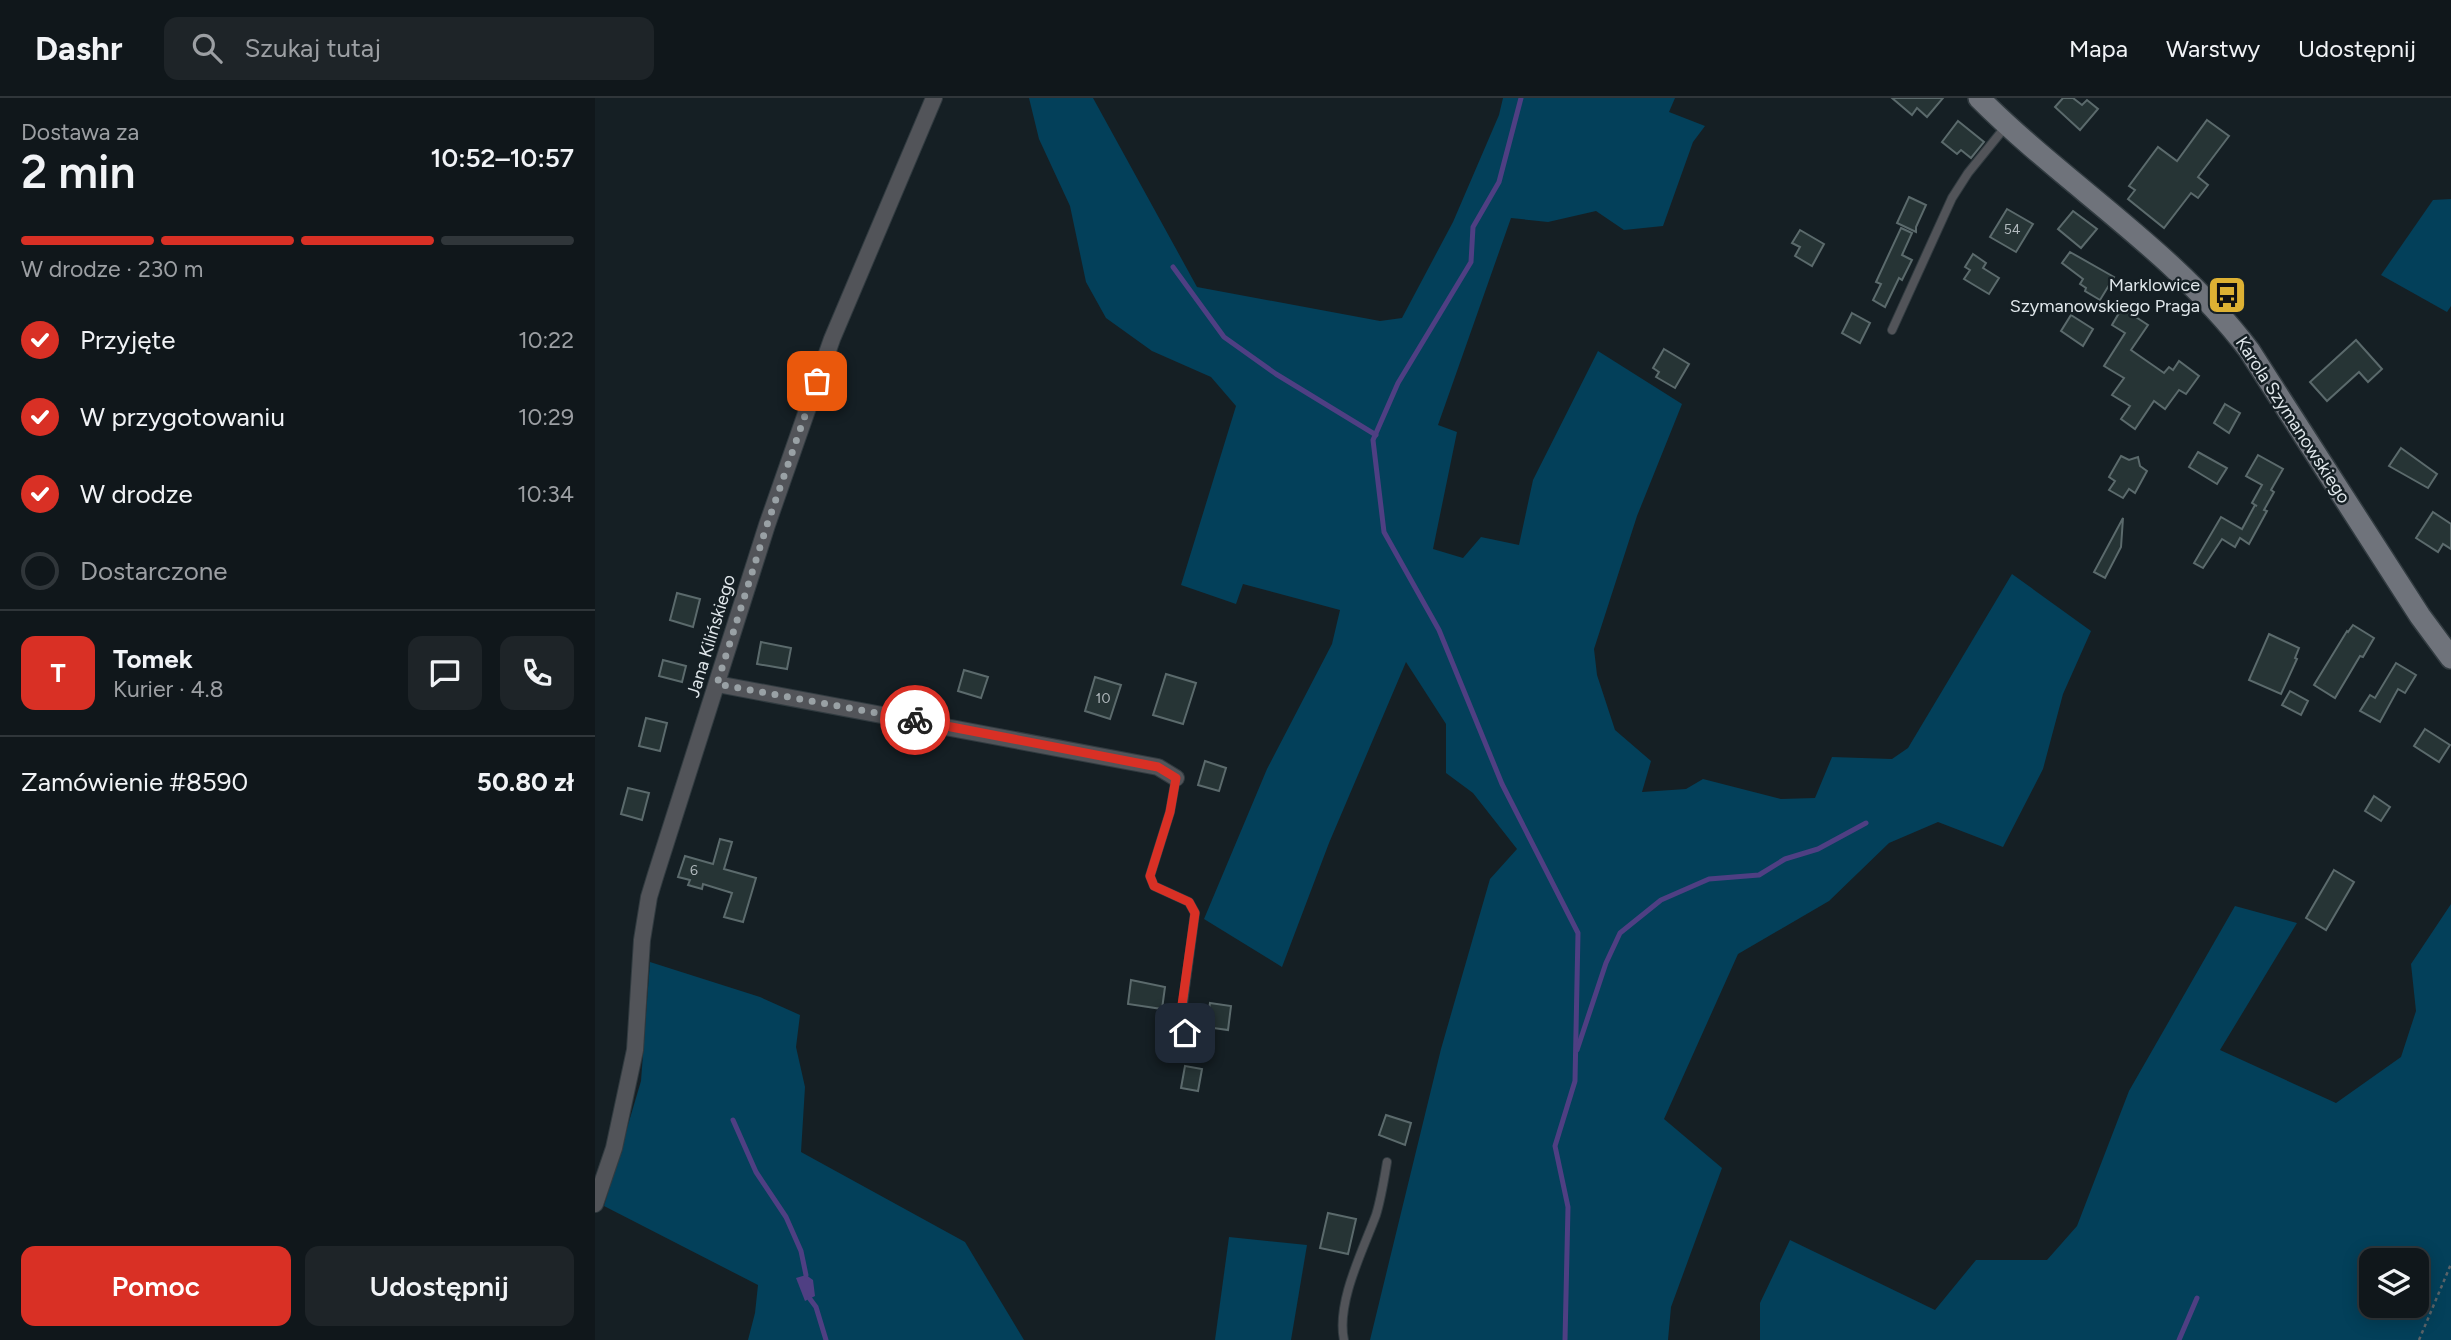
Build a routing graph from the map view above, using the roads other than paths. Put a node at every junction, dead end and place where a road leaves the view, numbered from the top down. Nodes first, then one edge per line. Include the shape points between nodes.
1 (934, 98) edge
2 (1980, 98) edge
3 (2007, 125) junction
4 (1892, 330) dead end
5 (2451, 658) edge
6 (717, 684) junction
7 (1176, 778) joint
8 (1185, 1033) dead end
9 (1387, 1162) dead end
10 (595, 1204) edge
11 (1343, 1340) edge

1 - 6 street, Jana Kilińskiego via 832,339
2 - 3 street, Karola Szymanowskiego
3 - 4 lane via 1952,198
3 - 5 street, Karola Szymanowskiego via 2188,279 2227,320
6 - 7 street via 1158,767
6 - 10 street, Jana Kilińskiego via 649,897 635,1050 614,1148
7 - 8 lane via 1150,876 1154,886 1189,902 1195,913 1179,1026
9 - 11 lane via 1376,1213 1351,1279

